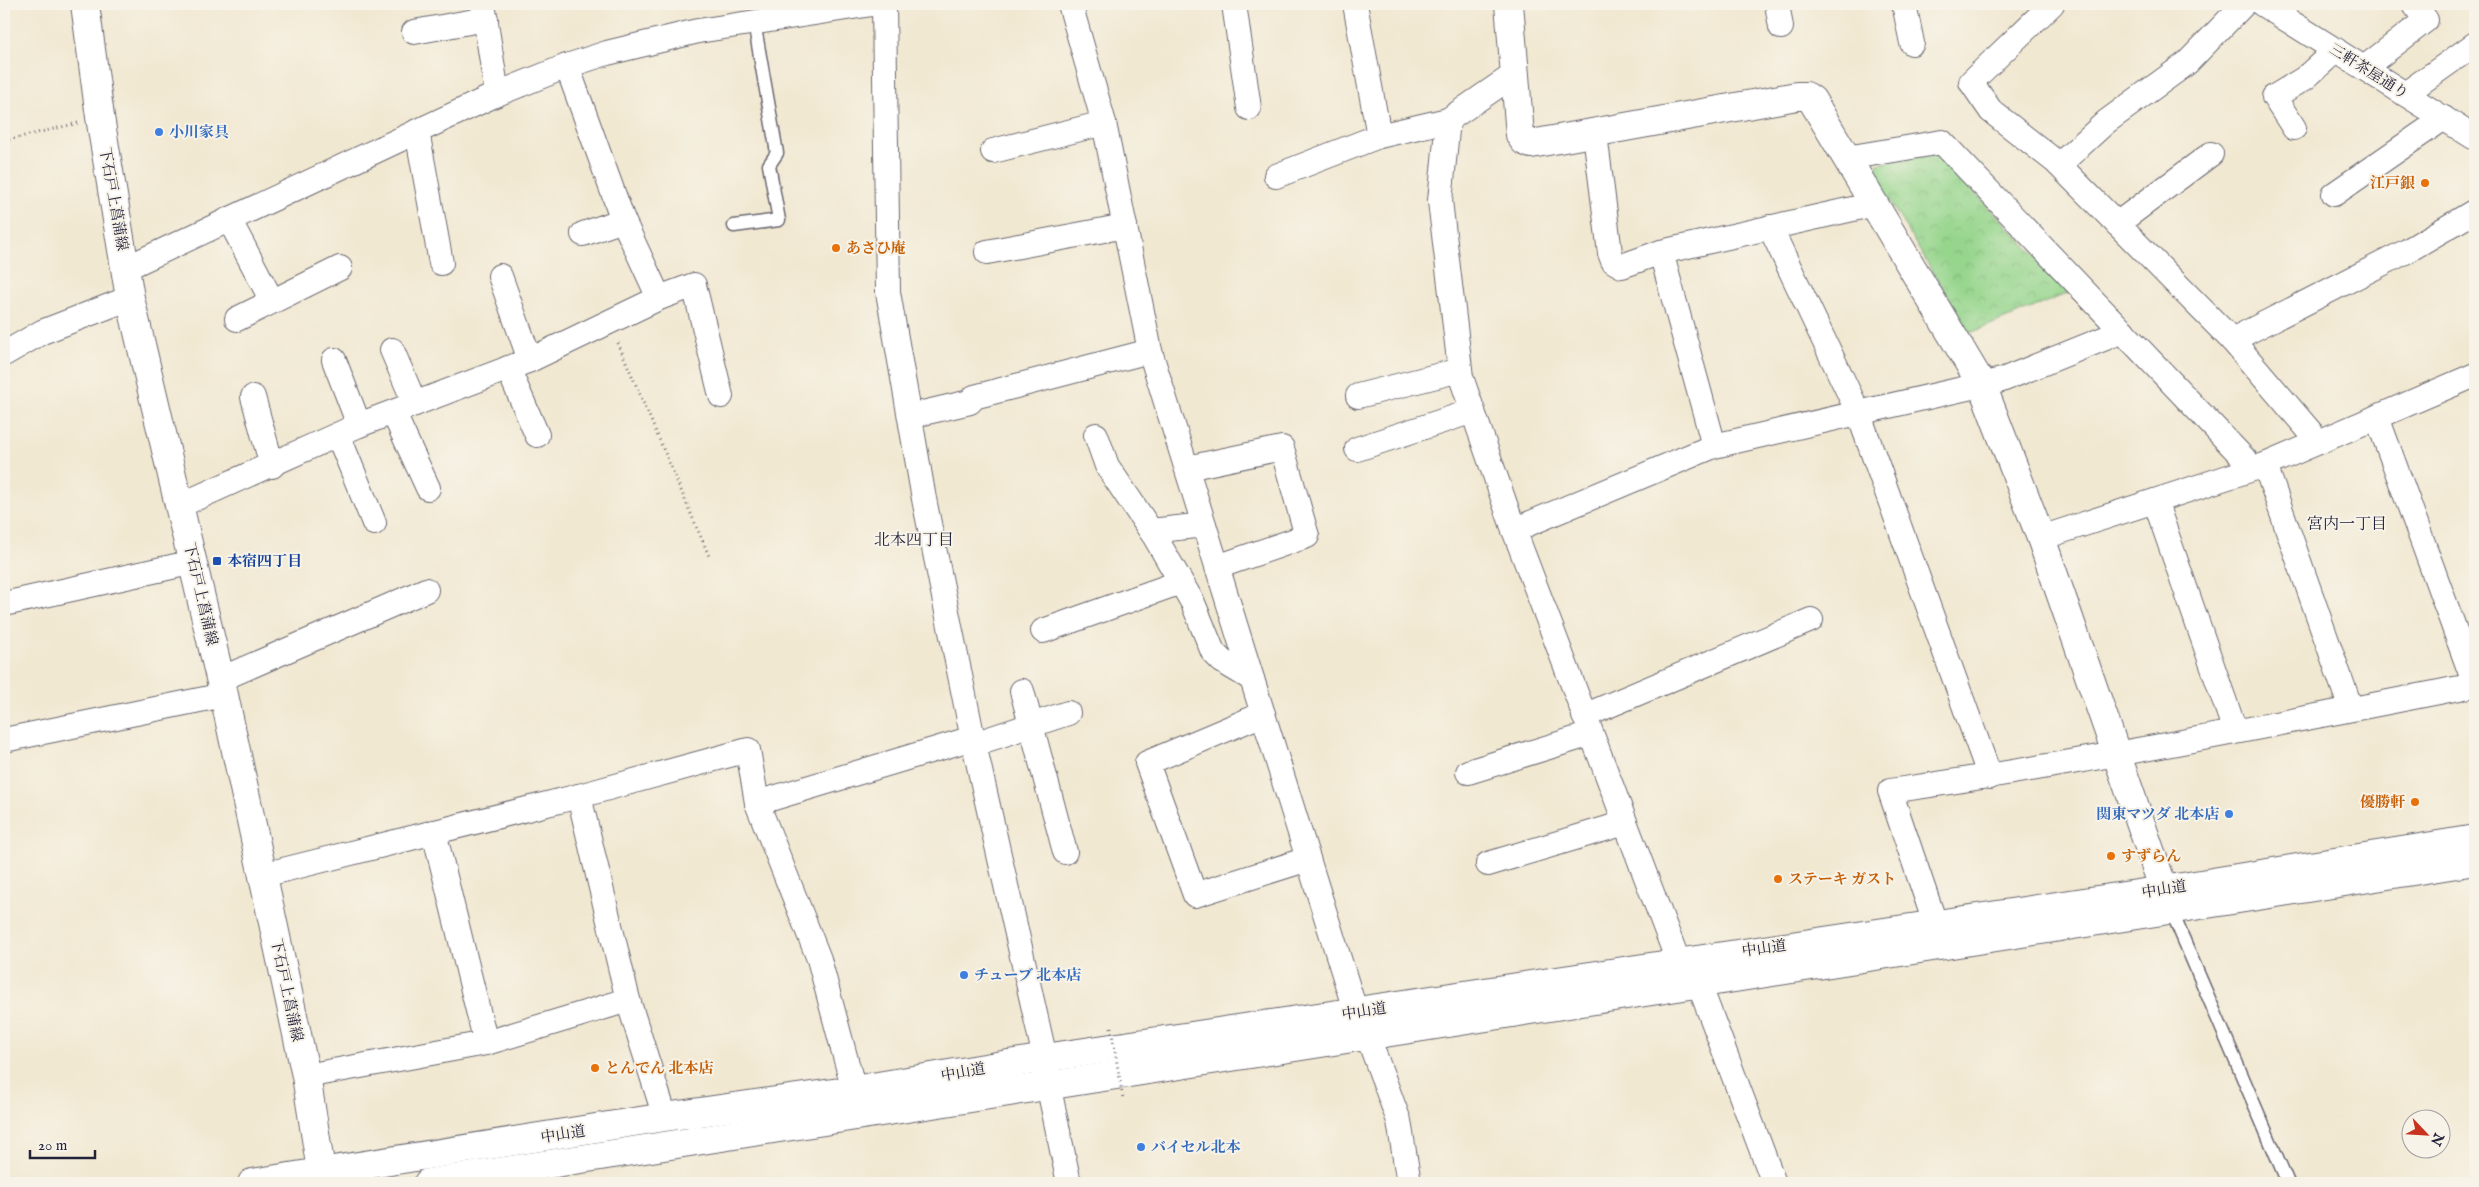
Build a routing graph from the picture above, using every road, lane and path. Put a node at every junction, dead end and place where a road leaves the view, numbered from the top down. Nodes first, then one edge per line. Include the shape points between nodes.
1 (85, 4) edge
2 (872, 4) edge
3 (884, 4) edge
4 (1070, 4) edge
5 (1234, 4) edge
6 (1355, 4) edge
7 (1509, 4) edge
8 (1904, 4) edge
9 (2052, 4) edge
10 (2244, 4) edge
11 (2262, 4) edge
12 (2414, 4) edge
13 (484, 12) edge
14 (754, 22) junction
15 (414, 32) dead end
16 (1912, 43) dead end
17 (2475, 44) edge
18 (2336, 50) junction
19 (567, 66) junction
20 (2364, 68) junction
21 (1514, 74) junction
22 (497, 94) junction
23 (2405, 94) junction
24 (1249, 108) dead end
25 (100, 117) junction
26 (2444, 118) junction
27 (1448, 120) junction
28 (1104, 123) junction
29 (2294, 128) dead end
30 (417, 131) junction
31 (1595, 134) junction
32 (1379, 136) junction
33 (2475, 138) edge
34 (4, 141) edge
35 (993, 151) dead end
36 (2211, 154) dead end
37 (1846, 158) junction
38 (2059, 165) junction
39 (1276, 176) dead end
40 (2334, 194) dead end
41 (1875, 204) junction
42 (2475, 211) edge
43 (229, 219) junction
44 (623, 220) junction
45 (2117, 224) junction
46 (734, 226) dead end
47 (1125, 226) junction
48 (1770, 227) junction
49 (583, 234) dead end
50 (987, 252) dead end
51 (1661, 252) junction
52 (440, 263) dead end
53 (126, 268) junction
54 (340, 268) dead end
55 (500, 276) dead end
56 (130, 298) junction
57 (659, 298) junction
58 (272, 301) junction
59 (237, 319) dead end
60 (609, 322) junction
61 (2123, 331) junction
62 (2232, 340) junction
63 (392, 350) dead end
64 (1150, 351) junction
65 (4, 354) edge
66 (334, 360) dead end
67 (530, 360) junction
68 (508, 368) junction
69 (1460, 370) junction
70 (2475, 375) edge
71 (1982, 385) junction
72 (721, 396) dead end
73 (1358, 396) dead end
74 (253, 397) dead end
75 (405, 409) junction
76 (1473, 412) junction
77 (1858, 412) junction
78 (910, 416) junction
79 (2377, 417) junction
80 (359, 426) junction
81 (338, 435) junction
82 (537, 435) dead end
83 (1096, 436) dead end
84 (2319, 442) junction
85 (1714, 446) junction
86 (1357, 449) dead end
87 (272, 466) junction
88 (2259, 467) junction
89 (1187, 468) junction
90 (428, 488) dead end
91 (2154, 501) junction
92 (181, 505) junction
93 (374, 523) dead end
94 (1204, 525) junction
95 (1514, 530) junction
96 (1151, 531) junction
97 (2041, 538) junction
98 (709, 556) dead end
99 (194, 562) junction
100 (1217, 567) junction
101 (1181, 582) junction
102 (426, 590) dead end
103 (4, 604) edge
104 (1811, 620) dead end
105 (1043, 631) dead end
106 (1252, 679) junction
107 (2475, 685) edge
108 (223, 687) junction
109 (1022, 691) dead end
110 (2351, 709) junction
111 (1068, 713) dead end
112 (1263, 714) junction
113 (1588, 725) junction
114 (1032, 726) junction
115 (2236, 731) junction
116 (4, 740) edge
117 (974, 740) junction
118 (2116, 754) junction
119 (1468, 772) dead end
120 (1990, 777) junction
121 (579, 796) junction
122 (757, 803) junction
123 (1625, 823) junction
124 (434, 832) junction
125 (2475, 840) edge
126 (1065, 852) dead end
127 (1308, 859) junction
128 (2475, 861) edge
129 (1488, 864) dead end
130 (263, 875) junction
131 (2168, 900) junction
132 (1935, 923) junction
133 (1678, 961) junction
134 (1699, 984) junction
135 (628, 1000) junction
136 (1356, 1013) junction
137 (1111, 1026) dead end
138 (1368, 1037) junction
139 (486, 1043) junction
140 (1046, 1058) junction
141 (306, 1076) junction
142 (1048, 1084) junction
143 (854, 1090) junction
144 (1123, 1099) dead end
145 (665, 1117) junction
146 (322, 1178) edge
147 (252, 1183) edge
148 (428, 1183) edge
149 (1069, 1183) edge
150 (1409, 1183) edge
151 (1774, 1183) edge
152 (2288, 1183) edge

1 - 25 main road, 下石戸上菖蒲線
2 - 14 street
3 - 78 street via 888,292
4 - 28 street
5 - 24 street
6 - 32 street
7 - 21 main road
8 - 16 street
9 - 38 street via 1971,82 1991,111
10 - 38 street via 2187,63 2106,122
11 - 18 street, 三軒茶屋通り
12 - 20 street via 2426,20
13 - 15 street
13 - 22 street
14 - 19 street via 680,35
14 - 46 lane via 777,153 769,165 779,220
17 - 23 street
18 - 20 street, 三軒茶屋通り
18 - 29 street via 2305,78 2274,96
19 - 22 street
19 - 44 street
20 - 23 street, 三軒茶屋通り
21 - 27 street
21 - 31 main road via 1520,135 1524,141 1531,144
22 - 30 street
23 - 26 street, 三軒茶屋通り
25 - 34 path
25 - 53 main road, 下石戸上菖蒲線
26 - 33 street, 三軒茶屋通り
26 - 40 street
27 - 32 street
27 - 69 street via 1440,201
28 - 35 street
28 - 47 street
30 - 43 street
30 - 52 street
31 - 37 main road via 1806,96 1812,100
31 - 51 street via 1613,261 1622,266
32 - 39 street
36 - 45 street
37 - 41 main road
37 - 61 street via 1942,142
38 - 45 street
41 - 48 street
41 - 71 main road
42 - 62 street via 2407,251
43 - 53 street
43 - 58 street
44 - 49 street
44 - 57 street
45 - 62 street
47 - 50 street
47 - 64 street
48 - 51 street
48 - 77 street
51 - 85 street
53 - 56 main road, 下石戸上菖蒲線
54 - 58 street
55 - 67 street
56 - 65 street via 42,332
56 - 92 main road, 下石戸上菖蒲線
57 - 60 street
57 - 72 street via 694,285
58 - 59 street
60 - 67 street
60 - 98 path
61 - 71 street
61 - 88 street
62 - 84 street
63 - 75 street
64 - 78 street
64 - 89 street
66 - 80 street
67 - 68 street
68 - 75 street
68 - 82 street
69 - 73 street
69 - 76 street
70 - 79 street
71 - 77 street
71 - 97 main road
74 - 87 street
75 - 80 street
75 - 90 street
76 - 86 street
76 - 95 street
77 - 85 street
77 - 120 street
78 - 117 street
79 - 84 street
79 - 107 street
80 - 81 street
81 - 87 street
81 - 93 street
83 - 96 street via 1107,466
84 - 88 street
85 - 95 street
87 - 92 street
88 - 91 street
88 - 110 street
89 - 94 street
89 - 100 street via 1282,448 1307,536
91 - 97 street
91 - 115 street
92 - 99 main road, 下石戸上菖蒲線
94 - 96 street
94 - 100 street
95 - 113 street
96 - 101 street
97 - 118 main road
99 - 103 street
99 - 108 main road, 下石戸上菖蒲線
100 - 106 street
101 - 105 street
101 - 106 street via 1213,652
102 - 108 street
104 - 113 street
106 - 112 street
107 - 110 street
108 - 116 street
108 - 130 main road, 下石戸上菖蒲線
109 - 114 street
110 - 115 street
111 - 114 street
112 - 127 street
112 - 127 street via 1146,763 1195,895
113 - 119 street
113 - 123 street
114 - 117 street
114 - 126 street
115 - 118 street
117 - 122 street
117 - 140 street
118 - 120 street
118 - 131 main road
120 - 132 street via 1890,791
121 - 122 street via 748,750
121 - 124 street
121 - 135 street
122 - 143 street via 819,959
123 - 129 street
123 - 133 street
124 - 130 street
124 - 139 street
125 - 131 main road, 中山道
127 - 136 street
128 - 131 main road, 中山道
130 - 141 main road, 下石戸上菖蒲線
131 - 132 main road, 中山道
131 - 134 main road, 中山道
131 - 152 lane
132 - 133 main road, 中山道
133 - 136 main road, 中山道
134 - 138 main road, 中山道
134 - 151 street
135 - 139 street
135 - 145 street
136 - 140 main road, 中山道
137 - 144 path, bridge
138 - 142 main road, 中山道
138 - 150 street via 1399,1121
139 - 141 street
140 - 142 street
140 - 143 main road, 中山道
141 - 146 main road, 下石戸上菖蒲線
142 - 148 main road, 中山道
142 - 149 street
143 - 145 main road, 中山道
145 - 146 main road, 中山道
146 - 147 main road, 中山道

